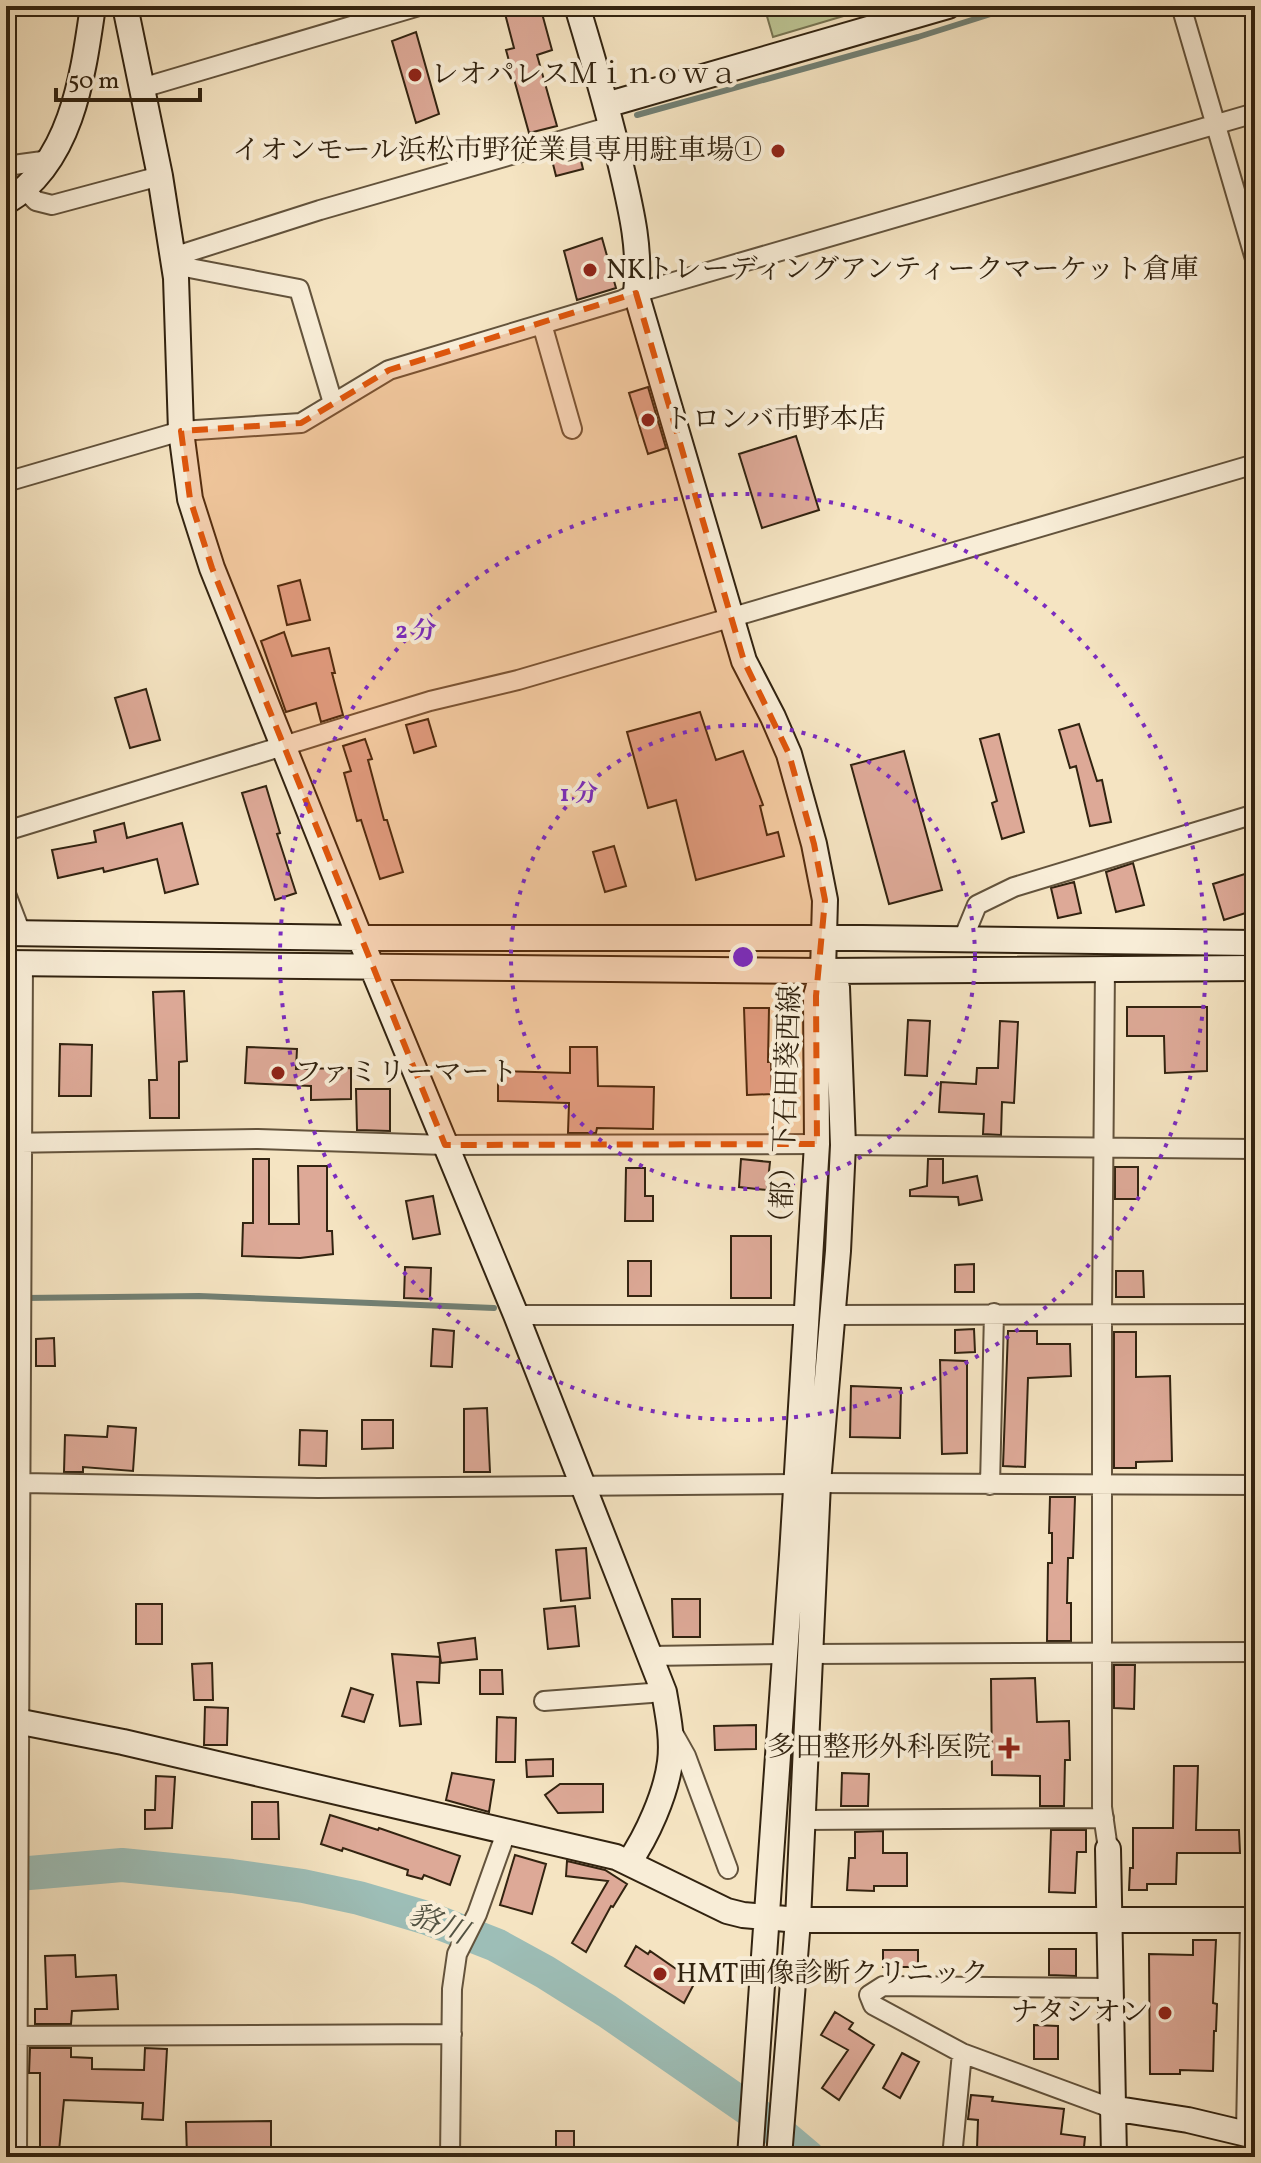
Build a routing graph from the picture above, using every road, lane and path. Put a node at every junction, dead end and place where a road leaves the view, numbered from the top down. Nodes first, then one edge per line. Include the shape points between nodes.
1 (93, 6) edge
2 (125, 6) edge
3 (419, 6) edge
4 (577, 6) edge
5 (948, 6) edge
6 (1181, 6) edge
7 (142, 88) junction
8 (1255, 113) edge
9 (609, 115) junction
10 (1217, 124) junction
11 (50, 160) junction
12 (6, 166) edge
13 (160, 176) junction
14 (15, 196) edge
15 (1255, 259) edge
16 (173, 261) junction
17 (636, 293) junction
18 (542, 324) junction
19 (333, 403) junction
20 (572, 429) dead end
21 (181, 431) junction
22 (1255, 464) edge
23 (6, 482) edge
24 (730, 617) junction
25 (282, 748) junction
26 (1255, 814) edge
27 (6, 831) edge
28 (6, 894) edge
29 (14, 933) edge
30 (360, 938) junction
31 (822, 939) junction
32 (963, 939) junction
33 (1255, 943) edge
34 (14, 963) edge
35 (371, 966) junction
36 (1105, 967) junction
37 (1255, 968) edge
38 (823, 971) junction
39 (13, 1143) edge
40 (817, 1144) junction
41 (445, 1145) junction
42 (843, 1145) junction
43 (1104, 1148) junction
44 (1255, 1149) edge
45 (994, 1313) junction
46 (1255, 1314) edge
47 (516, 1315) junction
48 (807, 1315) junction
49 (833, 1315) junction
50 (1102, 1315) junction
51 (13, 1320) edge
52 (22, 1483) junction
53 (582, 1484) junction
54 (807, 1484) junction
55 (990, 1485) junction
56 (1255, 1485) edge
57 (1103, 1486) junction
58 (1255, 1652) edge
59 (783, 1654) junction
60 (810, 1654) junction
61 (1102, 1654) junction
62 (650, 1656) junction
63 (664, 1692) junction
64 (544, 1701) dead end
65 (13, 1721) edge
66 (670, 1728) junction
67 (1104, 1818) junction
68 (803, 1820) junction
69 (507, 1830) junction
70 (14, 1847) edge
71 (1108, 1849) joint
72 (629, 1862) junction
73 (728, 1869) dead end
74 (766, 1918) junction
75 (1110, 1918) junction
76 (798, 1920) junction
77 (1252, 1920) edge
78 (1110, 1988) junction
79 (452, 2034) junction
80 (12, 2036) edge
81 (962, 2053) junction
82 (1111, 2108) junction
83 (1250, 2135) edge
84 (17, 2157) edge
85 (450, 2157) edge
86 (750, 2157) edge
87 (779, 2157) edge
88 (952, 2157) edge
89 (1114, 2157) edge

1 - 11 street via 77,90
2 - 7 street
3 - 7 street
4 - 9 street
5 - 9 street
6 - 10 street
7 - 13 street
8 - 10 street
9 - 16 street
9 - 17 street via 636,233
10 - 15 street
10 - 17 street
11 - 12 street
11 - 14 street
13 - 14 street via 52,205
13 - 16 street
16 - 19 street via 299,289
16 - 21 street
17 - 18 street
17 - 24 street
18 - 19 street via 389,370
18 - 20 street
19 - 21 street via 301,423
21 - 23 street
21 - 25 street via 190,499
22 - 24 street
24 - 25 street
24 - 31 street via 744,661 789,754 825,900
25 - 27 street
25 - 30 street
26 - 32 street via 1014,887 977,905
28 - 29 street
29 - 30 street
30 - 31 street
30 - 35 street
31 - 32 street
31 - 38 street
32 - 33 street
34 - 35 street
34 - 39 street
35 - 38 street
35 - 41 street
36 - 37 street
36 - 38 street
36 - 43 street
38 - 40 street, （都）下石田葵西線 via 816,996
38 - 42 street, （都）下石田葵西線 via 837,987
39 - 41 street via 258,1139
39 - 51 street
40 - 41 street
40 - 48 street, （都）下石田葵西線
41 - 47 street
42 - 43 street
42 - 49 street, （都）下石田葵西線
43 - 44 street
43 - 50 street
45 - 49 street
45 - 50 street
45 - 55 street
46 - 50 street
47 - 48 street
47 - 53 street
48 - 54 street, （都）下石田葵西線
49 - 54 street, （都）下石田葵西線
50 - 57 street
51 - 52 street
52 - 53 street via 318,1488
52 - 65 street
53 - 54 street
53 - 62 street
54 - 55 street
54 - 59 street, （都）下石田葵西線
54 - 60 street, （都）下石田葵西線
55 - 57 street
56 - 57 street
57 - 61 street
58 - 61 street
59 - 62 street
59 - 74 street, （都）下石田葵西線
60 - 61 street
60 - 68 street, （都）下石田葵西線
61 - 67 street
62 - 63 street
63 - 64 street
63 - 66 street
65 - 69 street
65 - 70 street
66 - 72 street via 670,1763 644,1841
66 - 73 street via 686,1756
67 - 68 street
67 - 71 street
68 - 76 street, （都）下石田葵西線
69 - 72 street
69 - 79 street via 457,1954
70 - 80 street via 19,1907
71 - 75 street
72 - 74 street via 727,1911
74 - 76 street
74 - 86 street, （都）下石田葵西線
75 - 76 street
75 - 77 street
75 - 78 street
76 - 87 street, （都）下石田葵西線
77 - 83 street
78 - 81 street via 883,1986 869,1995 873,2005
78 - 82 street
79 - 80 street
79 - 85 street
80 - 84 street
81 - 82 street
81 - 88 street
82 - 83 street
82 - 89 street

